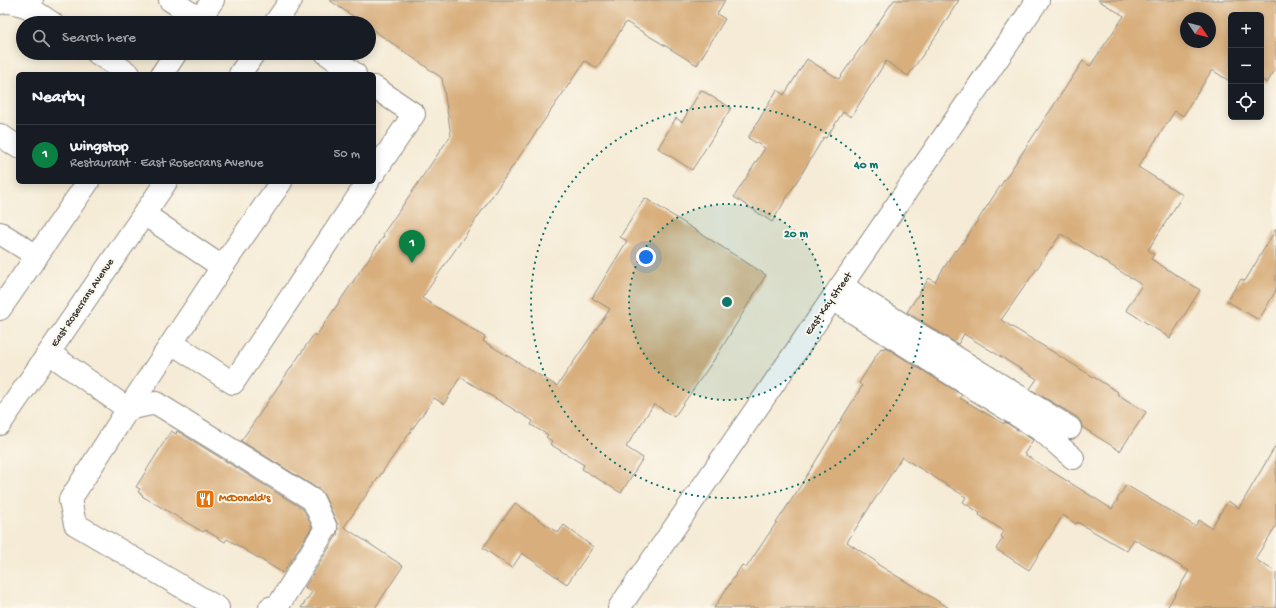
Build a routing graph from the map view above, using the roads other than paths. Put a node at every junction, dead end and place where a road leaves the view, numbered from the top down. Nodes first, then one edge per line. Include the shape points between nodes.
1 (170, 0) edge
2 (213, 0) edge
3 (291, 0) edge
4 (1038, 0) edge
5 (0, 3) edge
6 (30, 3) edge
7 (44, 16) edge
8 (191, 16) edge
9 (202, 16) edge
10 (282, 16) edge
11 (107, 60) edge
12 (171, 60) edge
13 (249, 60) edge
14 (336, 60) edge
15 (125, 72) edge
16 (163, 72) edge
17 (241, 72) edge
18 (352, 72) edge
19 (376, 88) edge
20 (0, 135) edge
21 (16, 146) edge
22 (376, 170) edge
23 (165, 184) edge
24 (279, 184) edge
25 (367, 184) edge
26 (80, 185) edge
27 (144, 214) junction
28 (0, 233) edge
29 (37, 256) junction
30 (222, 267) junction
31 (837, 292) junction
32 (0, 309) edge
33 (172, 343) junction
34 (49, 353) junction
35 (128, 409) junction
36 (0, 424) edge
37 (1070, 428) dead end
38 (1073, 458) dead end
39 (218, 608) edge
40 (270, 608) edge
41 (619, 608) edge

1 - 8 street
2 - 9 street
3 - 10 street
4 - 31 street, East Kay Street
5 - 6 street
6 - 7 street
11 - 15 street
12 - 16 street
13 - 17 street
14 - 18 street
19 - 22 street via 414,114
20 - 21 street
23 - 27 street, East Rosecrans Avenue
24 - 30 street
25 - 33 street via 233,383
26 - 29 street
27 - 30 street
27 - 34 street, East Rosecrans Avenue
28 - 29 street
29 - 32 street
30 - 33 street
31 - 37 street via 860,298
31 - 38 street via 1042,431
31 - 41 street, East Kay Street
33 - 35 street
34 - 35 street
34 - 36 street, East Rosecrans Avenue
35 - 39 street via 70,500 75,524
35 - 40 street via 156,403 313,500 326,528 278,606

